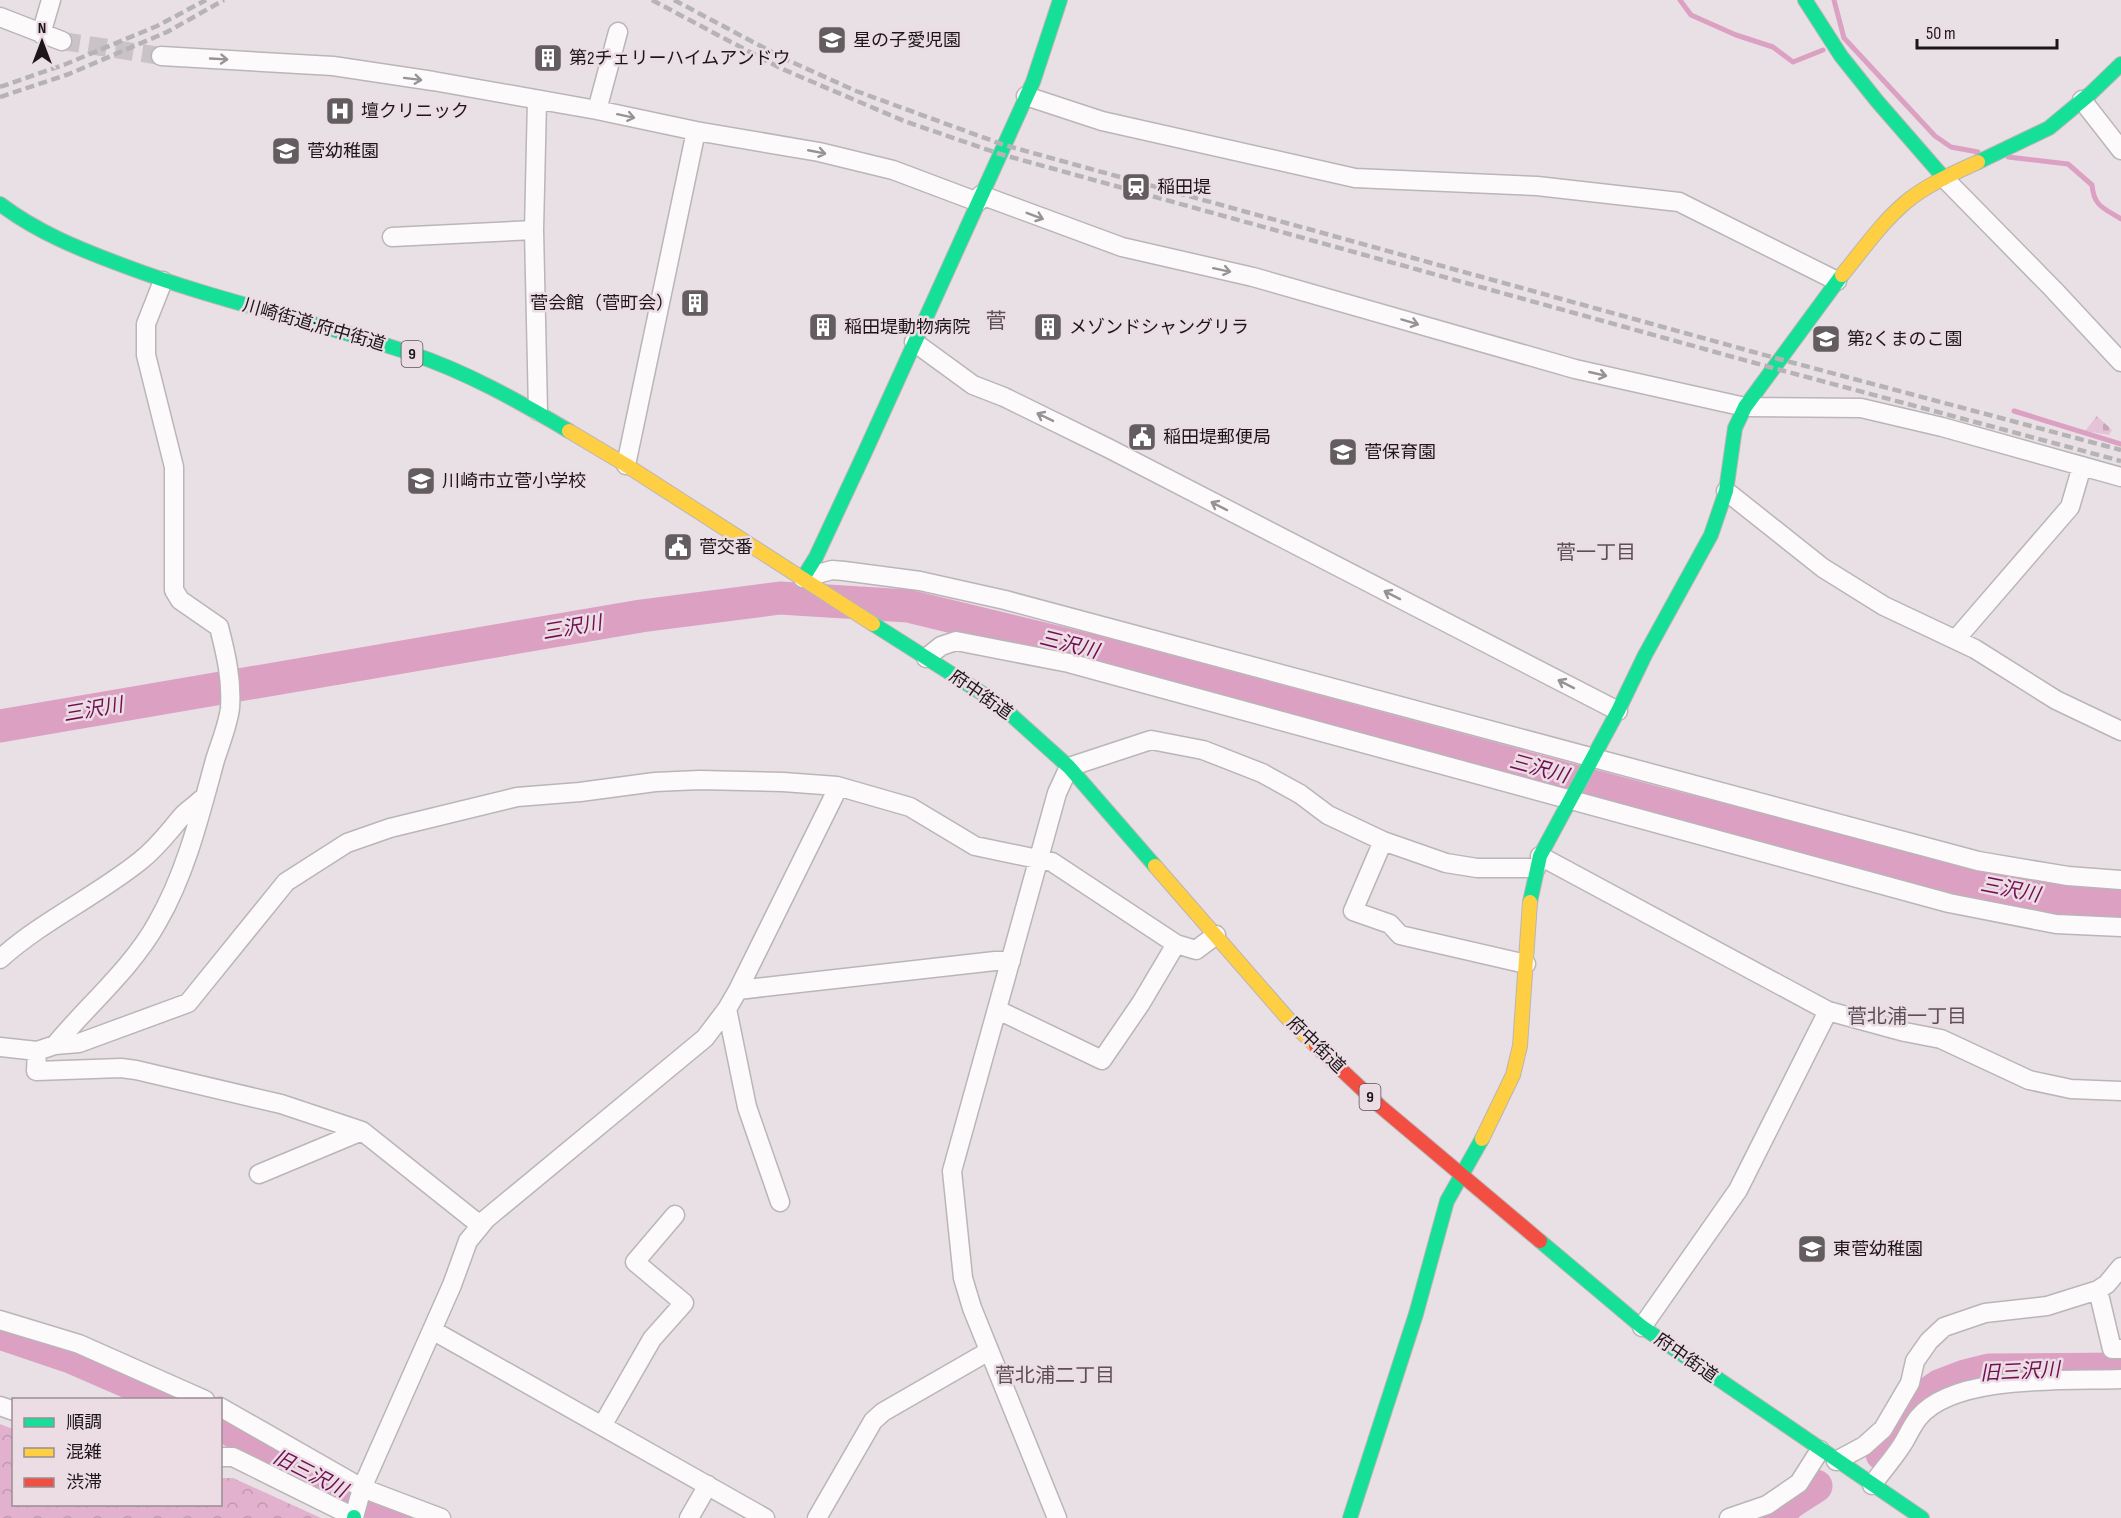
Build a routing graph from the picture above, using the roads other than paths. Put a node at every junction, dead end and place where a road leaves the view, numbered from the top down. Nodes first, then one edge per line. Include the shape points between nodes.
1 (51, 0) edge
2 (1060, 0) edge
3 (1805, 0) edge
4 (0, 17) edge
5 (618, 32) dead end
6 (41, 34) junction
7 (62, 41) tunnel mouth
8 (161, 56) tunnel mouth
9 (2121, 64) edge
10 (1026, 96) junction
11 (537, 100) junction
12 (2082, 100) junction
13 (597, 110) junction
14 (696, 130) junction
15 (2121, 150) edge
16 (1944, 178) junction
17 (979, 199) junction
18 (0, 204) edge
19 (534, 230) junction
20 (392, 237) dead end
21 (163, 280) junction
22 (1838, 281) junction
23 (914, 342) junction
24 (2121, 362) edge
25 (1745, 407) junction
26 (538, 411) junction
27 (626, 465) junction
28 (2082, 466) junction
29 (2121, 477) edge
30 (1726, 491) junction
31 (802, 573) junction
32 (1956, 639) junction
33 (926, 658) junction
34 (1618, 711) junction
35 (2121, 731) edge
36 (1592, 758) junction
37 (1069, 767) junction
38 (837, 786) junction
39 (206, 796) junction
40 (1570, 800) junction
41 (1383, 841) junction
42 (1038, 860) junction
43 (1538, 862) junction
44 (2121, 880) edge
45 (2121, 927) edge
46 (1216, 935) junction
47 (1176, 944) junction
48 (0, 959) edge
49 (1011, 962) junction
50 (1526, 964) junction
51 (738, 990) junction
52 (727, 1009) junction
53 (998, 1010) junction
54 (1828, 1011) junction
55 (55, 1045) junction
56 (0, 1047) edge
57 (37, 1051) junction
58 (2121, 1090) edge
59 (362, 1131) junction
60 (259, 1174) dead end
61 (1461, 1176) junction
62 (780, 1202) dead end
63 (675, 1215) dead end
64 (480, 1225) junction
65 (2121, 1267) edge
66 (2098, 1290) junction
67 (0, 1320) edge
68 (1642, 1327) junction
69 (432, 1330) junction
70 (2121, 1349) edge
71 (989, 1351) junction
72 (2121, 1379) edge
73 (200, 1398) edge
74 (222, 1408) edge
75 (602, 1426) junction
76 (1820, 1450) junction
77 (222, 1457) edge
78 (1836, 1461) junction
79 (708, 1485) junction
80 (1872, 1485) junction
81 (362, 1488) junction
82 (355, 1515) edge
83 (441, 1518) edge
84 (689, 1518) edge
85 (765, 1518) edge
86 (817, 1518) edge
87 (1057, 1518) edge
88 (1350, 1518) edge
89 (1729, 1518) edge
90 (1922, 1518) edge

1 - 6 street
2 - 10 street
3 - 16 street via 1848,65
4 - 6 street
5 - 13 street
6 - 7 street
8 -> 11 street via 333,66
9 - 12 street
10 - 17 street
10 - 22 street via 1102,121 1355,178 1537,186 1679,202
11 - 13 street
11 - 19 street
12 - 15 street
12 - 16 street via 2049,128
13 -> 14 street
14 -> 17 street via 893,170
14 - 27 street
16 - 22 street via 1906,202
16 - 24 street
17 - 23 street
17 -> 25 street via 1122,247 1253,276 1575,369
18 - 21 street, 川崎街道;府中街道 / 9 via 50,236
19 - 20 street
19 - 26 street
21 - 26 street, 川崎街道;府中街道 / 9 via 420,357 506,393
21 - 39 street via 147,324 146,355 174,467 174,590 180,600 219,627 228,663 230,709
22 - 25 street
23 - 31 street via 860,463
34 -> 23 street via 1108,448 973,385
25 - 28 street via 1861,408
25 - 30 street via 1735,428
26 - 27 street, 川崎街道;府中街道 / 9
27 - 31 street, 川崎街道;府中街道 / 9
28 - 29 street
28 - 32 street via 2070,507
30 - 32 street via 1823,568 1884,606
30 - 34 street via 1711,535
31 - 33 street, 府中街道 / 9
31 - 36 street via 844,571 1005,600
32 - 35 street via 2056,700
33 - 37 street, 府中街道 / 9 via 999,704
33 - 40 street via 941,646 956,641 1069,663
34 - 36 street
36 - 40 street
36 - 44 street via 1978,861 2068,876
37 - 41 street via 1151,740 1203,750 1262,773 1328,815
37 - 42 street via 1057,793
37 - 46 street, 府中街道 / 9
38 - 42 street via 910,807 975,846
38 - 51 street
38 - 55 street via 724,780 655,782 518,797 347,843 286,882 188,1003 79,1043
39 - 48 street via 139,862
39 - 55 street via 174,890 157,924 134,957
40 - 43 street
40 - 45 street via 1949,903 2056,924
41 - 43 street via 1446,863 1477,868
41 - 50 street via 1353,910 1390,924 1400,935
42 - 47 street via 1052,862
42 - 49 street
43 - 50 street via 1530,902
43 - 54 street
46 - 47 street via 1196,950
46 - 61 street, 府中街道 / 9 via 1290,1021
47 - 53 street via 1102,1060
49 - 51 street
49 - 53 street
50 - 61 street via 1520,1046 1513,1075
51 - 52 street
52 - 62 street via 747,1107
52 - 64 street via 690,1053
53 - 71 street via 952,1171 963,1278
54 - 58 street via 1941,1039 2029,1080 2071,1089
54 - 68 street via 1738,1190
55 - 57 street
56 - 57 street
57 - 59 street via 36,1071 136,1070 280,1104
59 - 60 street
59 - 64 street
61 - 68 street, 府中街道 / 9
61 - 88 street via 1447,1201 1416,1314
63 - 75 street via 635,1262 684,1303 652,1339
64 - 69 street via 468,1242
65 - 66 street
66 - 70 street via 2112,1349
66 - 78 street via 2047,1306 1985,1313 1944,1327 1915,1361 1910,1383 1883,1429 1864,1446
67 - 73 street via 79,1344
68 - 76 street, 府中街道 / 9
69 - 75 street
69 - 81 street
71 - 86 street via 873,1420
71 - 87 street
72 - 80 street via 1994,1384 1956,1392 1932,1404 1918,1418
74 - 81 street
75 - 79 street
76 - 78 street, 府中街道 / 9
76 - 89 street via 1799,1483 1767,1505
77 - 82 street via 233,1457
78 - 80 street, 府中街道 / 9
79 - 84 street
79 - 85 street
80 - 90 street, 府中街道 / 9
81 - 82 street
81 - 83 street

